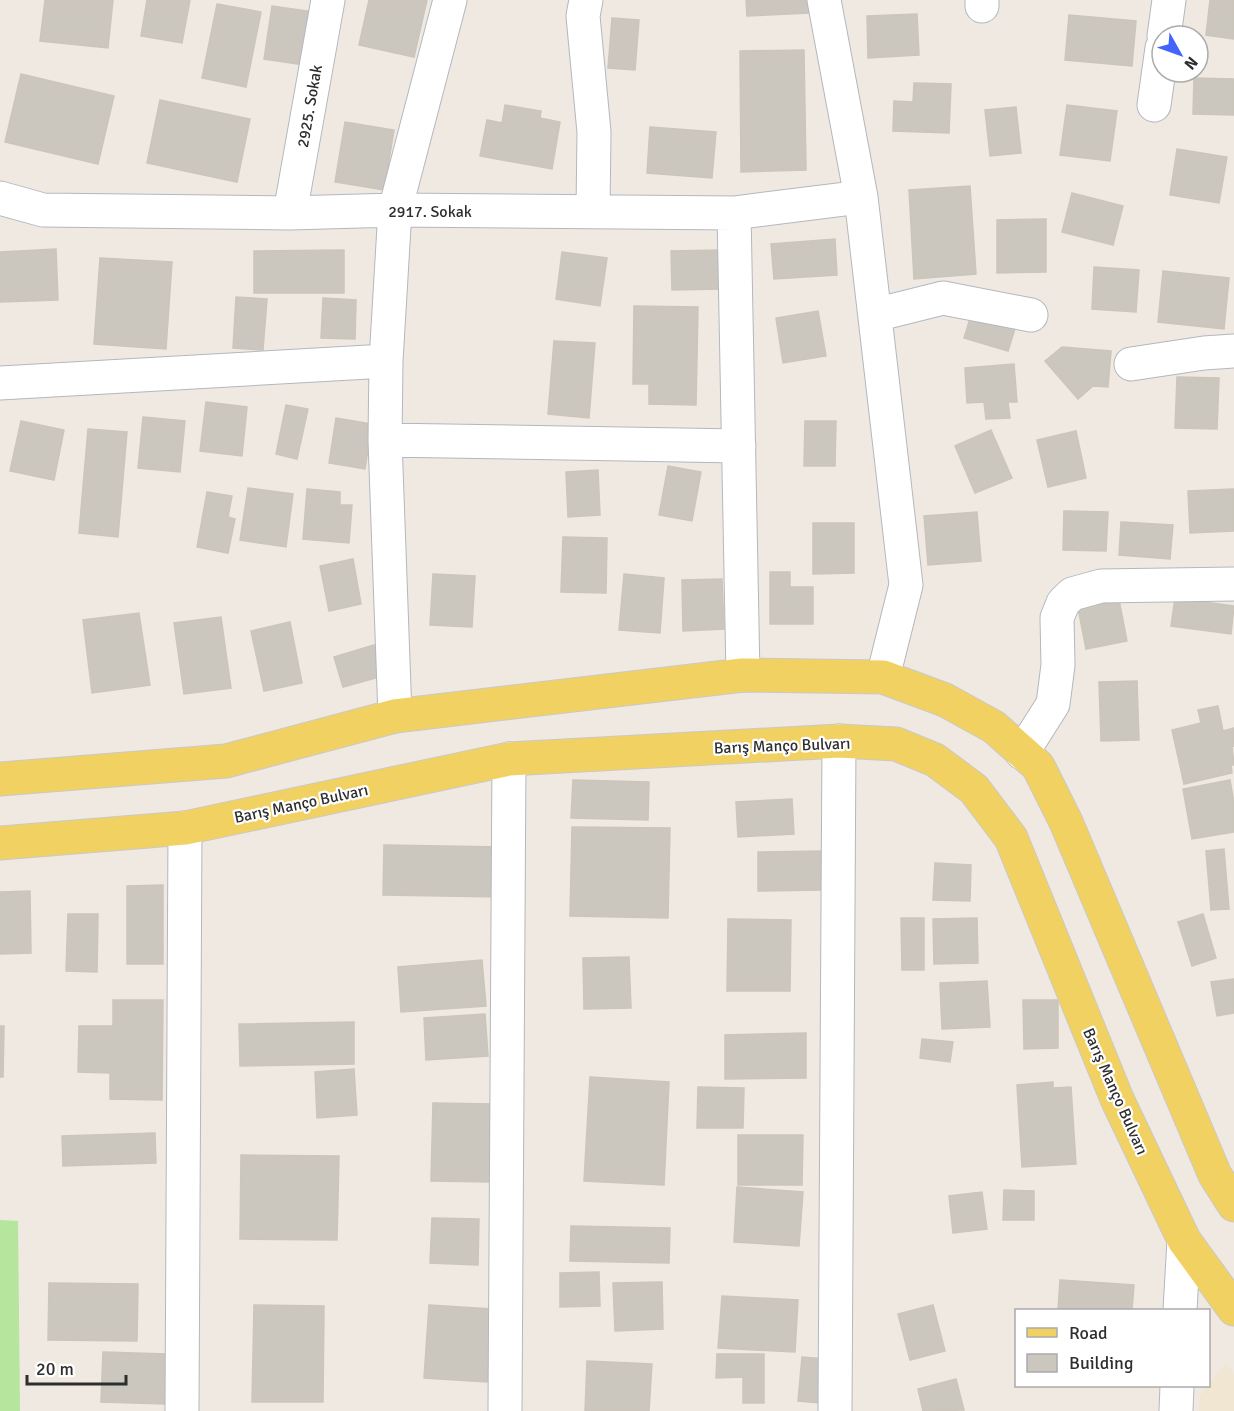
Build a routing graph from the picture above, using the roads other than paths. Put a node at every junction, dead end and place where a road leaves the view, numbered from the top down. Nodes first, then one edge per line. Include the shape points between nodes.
1 (328, 0) edge
2 (450, 0) edge
3 (586, 0) edge
4 (824, 0) edge
5 (1169, 0) edge
6 (1166, 24) edge
7 (1157, 84) edge
8 (1154, 105) dead end
9 (861, 197) junction
10 (0, 198) edge
11 (395, 210) junction
12 (592, 211) junction
13 (290, 213) junction
14 (734, 213) junction
15 (875, 315) junction
16 (1031, 315) dead end
17 (1234, 351) edge
18 (386, 361) junction
19 (1131, 364) dead end
20 (0, 383) edge
21 (385, 440) junction
22 (739, 446) junction
23 (1234, 584) edge
24 (743, 675) junction
25 (883, 677) junction
26 (395, 716) junction
27 (839, 741) junction
28 (1022, 753) junction
29 (509, 759) junction
30 (0, 779) edge
31 (185, 828) junction
32 (0, 843) edge
33 (1234, 1205) edge
34 (1184, 1240) junction
35 (1180, 1309) edge
36 (1234, 1309) edge
37 (1177, 1387) edge
38 (182, 1411) edge
39 (505, 1411) edge
40 (835, 1411) edge
41 (1176, 1411) edge

1 - 13 street, 2925. Sokak
2 - 11 street
3 - 12 street via 583,16 594,132
4 - 9 street
5 - 6 street
7 - 8 street
9 - 14 street, 2917. Sokak
9 - 15 street
10 - 13 street, 2917. Sokak via 43,210
11 - 12 street, 2917. Sokak
11 - 13 street, 2917. Sokak
11 - 18 street
12 - 14 street, 2917. Sokak
14 - 22 street
15 - 16 street via 943,298
15 - 25 street via 906,585
17 - 19 street
18 - 20 street
18 - 21 street
21 - 22 street
21 - 26 street
22 - 24 street
23 - 28 street via 1101,586 1072,594 1057,618 1058,665 1053,704
24 - 25 main road
24 - 26 main road
25 - 28 main road via 945,700 994,727
26 - 30 main road via 226,761
27 - 29 main road, Barış Manço Bulvarı
27 - 34 main road, Barış Manço Bulvarı via 896,744 935,760 974,789 1011,837 1117,1099
27 - 40 street
28 - 33 main road via 1038,766 1066,822 1215,1175
29 - 31 main road, Barış Manço Bulvarı
29 - 39 street
31 - 32 main road, Barış Manço Bulvarı
31 - 38 street
34 - 35 street
34 - 36 main road, Barış Manço Bulvarı
37 - 41 street

